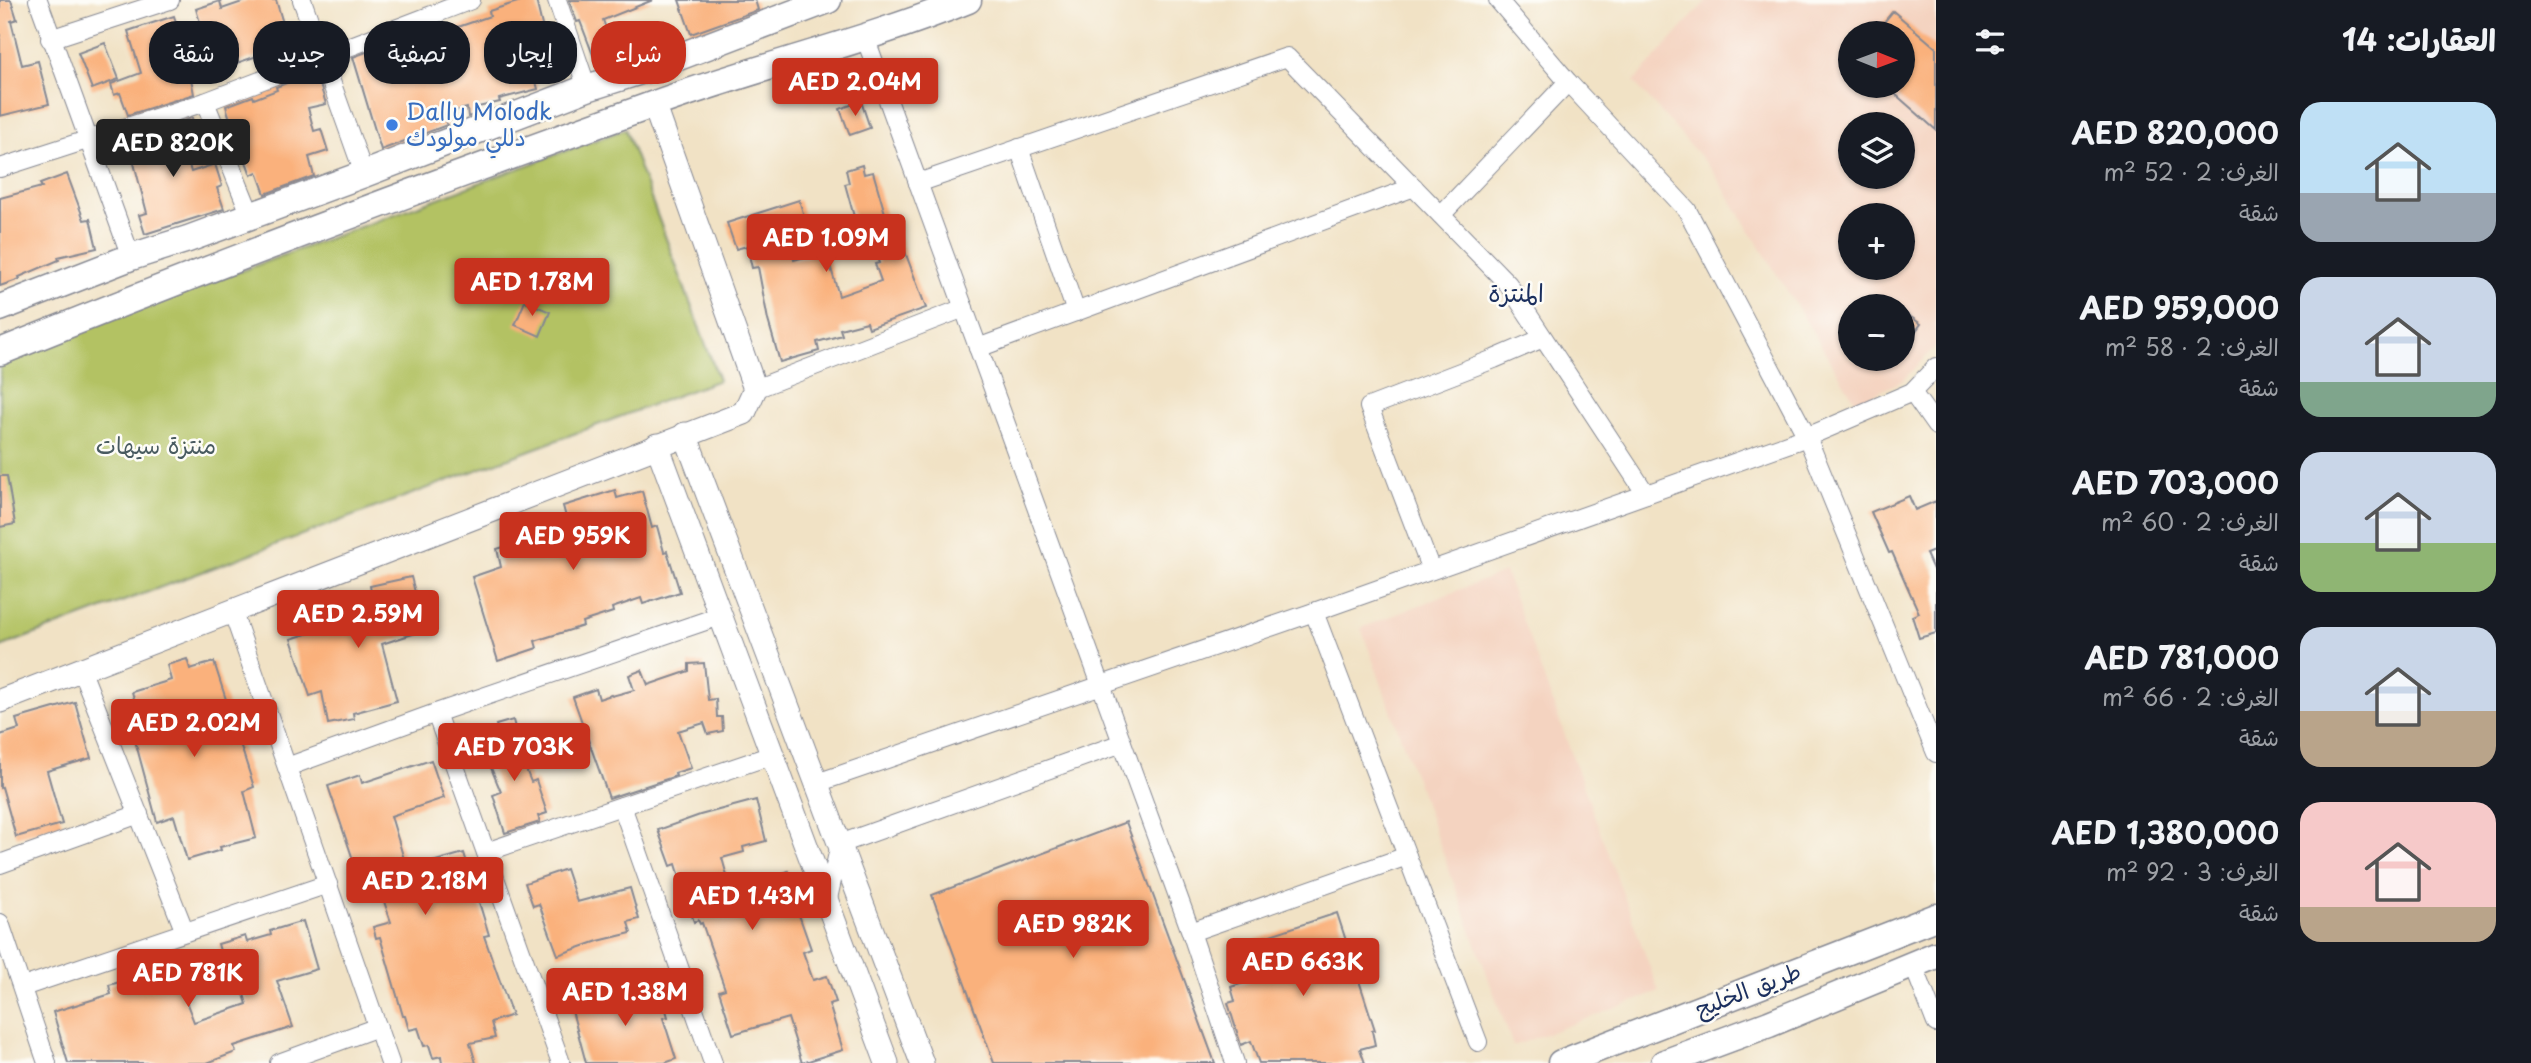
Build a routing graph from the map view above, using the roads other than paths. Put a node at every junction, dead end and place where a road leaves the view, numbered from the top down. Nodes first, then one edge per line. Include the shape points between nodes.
1 (38, 0) edge
2 (170, 0) edge
3 (302, 0) edge
4 (471, 0) edge
5 (557, 0) edge
6 (968, 0) edge
7 (1499, 0) edge
8 (813, 3) edge
9 (310, 21) edge
10 (865, 37) junction
11 (50, 39) junction
12 (350, 47) edge
13 (1568, 82) junction
14 (253, 84) edge
15 (332, 84) edge
16 (587, 88) junction
17 (205, 102) junction
18 (654, 104) junction
19 (89, 140) junction
20 (1019, 148) junction
21 (0, 168) edge
22 (364, 174) junction
23 (918, 183) junction
24 (1414, 187) junction
25 (1441, 215) junction
26 (251, 216) junction
27 (131, 257) junction
28 (0, 307) edge
29 (964, 308) junction
30 (1076, 312) junction
31 (1543, 338) junction
32 (978, 348) junction
33 (0, 352) edge
34 (1936, 367) edge
35 (755, 389) junction
36 (1912, 392) junction
37 (1936, 426) edge
38 (685, 434) junction
39 (1807, 437) junction
40 (657, 445) junction
41 (1646, 494) junction
42 (1431, 570) junction
43 (232, 611) junction
44 (1314, 612) junction
45 (720, 616) junction
46 (81, 669) junction
47 (1101, 684) junction
48 (0, 701) edge
49 (436, 713) junction
50 (1122, 743) junction
51 (1936, 753) edge
52 (772, 755) junction
53 (287, 767) junction
54 (817, 783) junction
55 (622, 806) junction
56 (139, 814) junction
57 (840, 844) junction
58 (486, 852) junction
59 (1407, 856) junction
60 (0, 864) edge
61 (328, 884) junction
62 (827, 903) junction
63 (1936, 917) edge
64 (0, 923) edge
65 (185, 932) junction
66 (1191, 932) junction
67 (1925, 960) edge
68 (23, 987) junction
69 (1936, 1023) edge
70 (1769, 1024) junction
71 (378, 1027) junction
72 (1478, 1042) dead end
73 (708, 1061) edge
74 (47, 1063) edge
75 (279, 1063) edge
76 (390, 1063) edge
77 (561, 1063) edge
78 (887, 1063) edge
79 (922, 1063) edge
80 (1236, 1063) edge
81 (1561, 1063) edge
82 (1664, 1063) edge
83 (1694, 1063) edge

1 - 11 street
2 - 11 street
3 - 9 street
4 - 12 street
5 - 16 street
6 - 10 main road
7 - 13 street
8 - 16 main road
10 - 18 main road
10 - 23 street
11 - 19 street
13 - 25 street
13 - 39 street via 1688,210
14 - 17 street
15 - 22 street
16 - 22 main road
17 - 19 street
17 - 26 street
18 - 33 main road
18 - 35 street
19 - 21 street
19 - 27 street
20 - 23 street
20 - 24 street via 1287,57
20 - 30 street
22 - 26 main road
23 - 29 street
24 - 25 street
24 - 30 street
25 - 31 street via 1508,284
26 - 27 main road
27 - 28 main road
29 - 32 street
29 - 35 street
30 - 32 street
31 - 41 street
31 - 42 street via 1369,407
32 - 47 street
34 - 36 street
35 - 38 street via 744,413
36 - 37 street
36 - 39 street
38 - 40 street
38 - 54 street
39 - 41 street
39 - 51 street
40 - 43 street
40 - 45 street
41 - 42 street
42 - 44 street
43 - 46 street
43 - 53 street
44 - 47 street
44 - 59 street
45 - 49 street
45 - 52 street
46 - 48 street
46 - 56 street
47 - 50 street
47 - 54 street
49 - 53 street
49 - 58 street
50 - 57 street
50 - 66 street
52 - 55 street
52 - 62 street
53 - 61 street
54 - 57 street
55 - 58 street
55 - 73 street
56 - 60 street
56 - 65 street
57 - 62 street
57 - 79 street
58 - 77 street
59 - 66 street
59 - 72 street
61 - 65 street
61 - 71 street
62 - 78 street
63 - 81 main road, طريق الخليج
64 - 68 street
65 - 68 street
66 - 80 street
67 - 69 street
67 - 70 main road, طريق الخليج
68 - 74 street
70 - 82 main road, طريق الخليج
70 - 83 street
71 - 75 street
71 - 76 street

